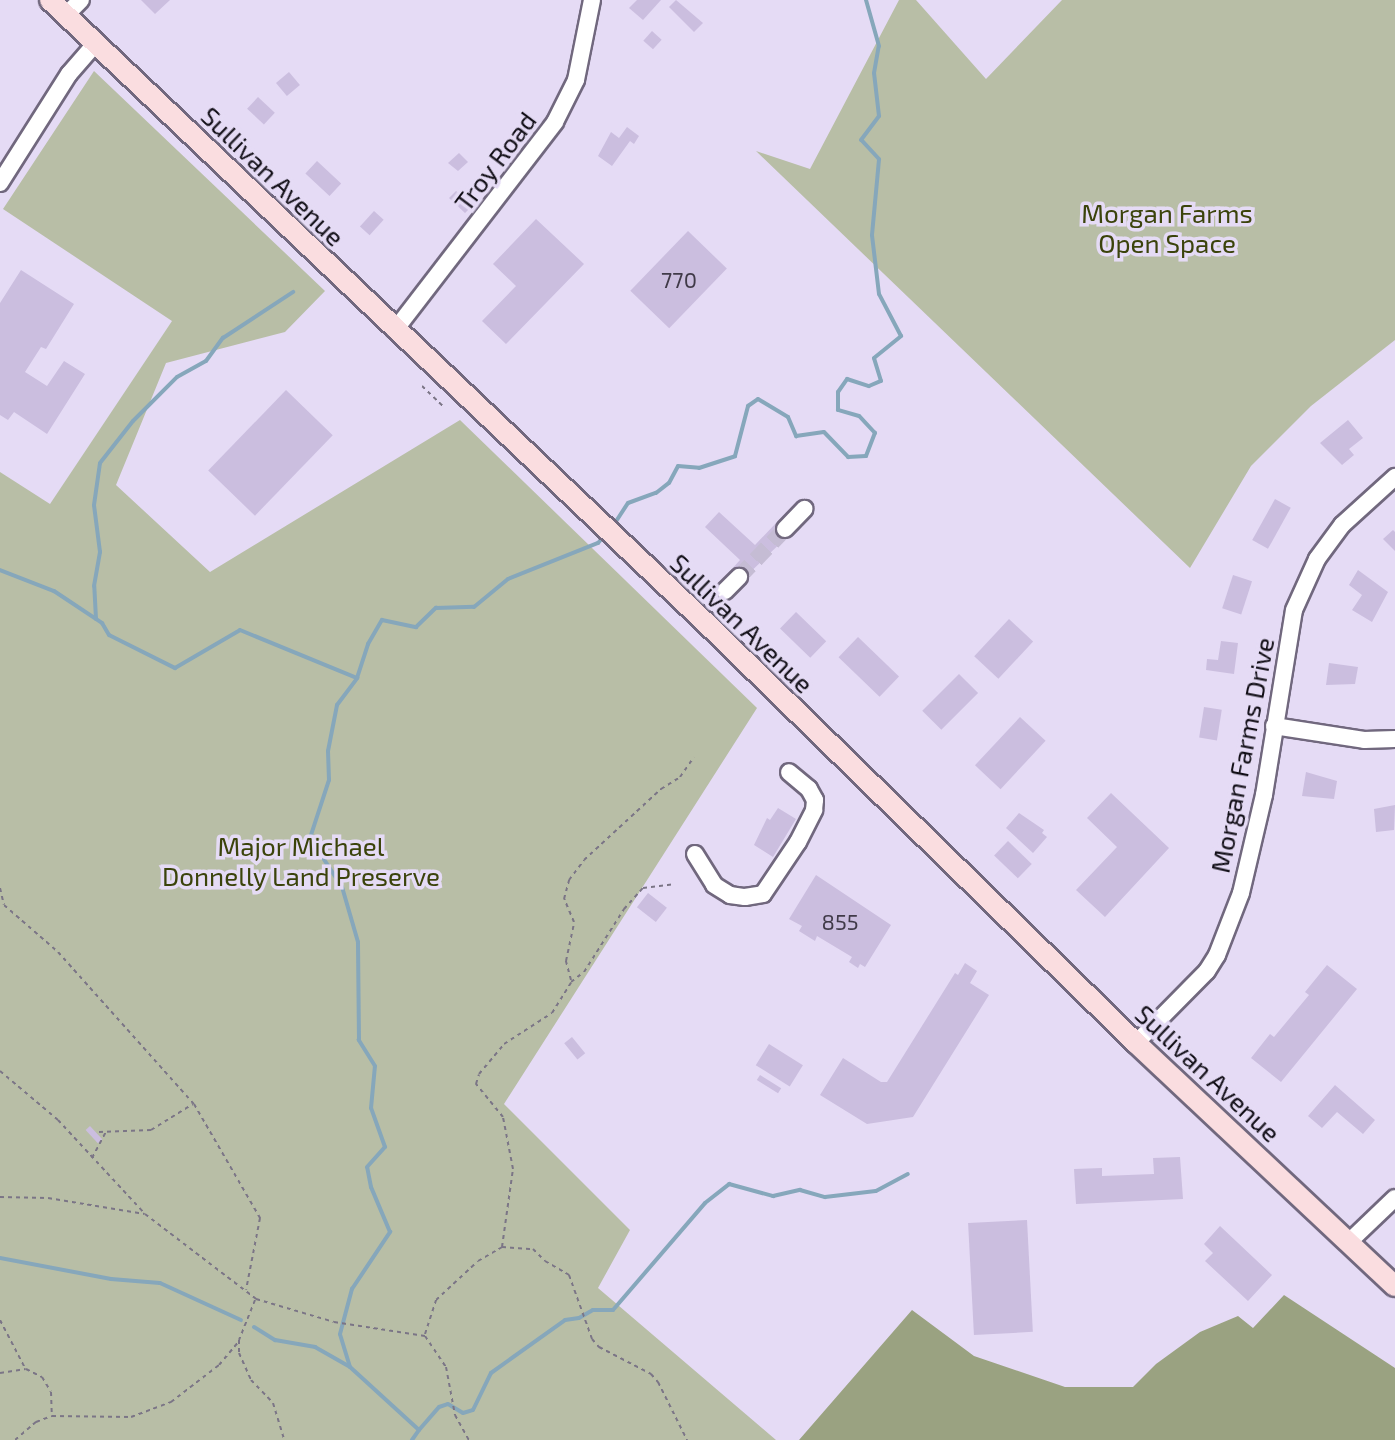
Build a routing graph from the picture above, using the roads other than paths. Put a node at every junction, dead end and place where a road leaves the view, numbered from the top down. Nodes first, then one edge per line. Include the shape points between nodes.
1 (50, 0) edge
2 (81, 0) edge
3 (592, 0) edge
4 (66, 15) junction
5 (96, 43) junction
6 (0, 183) edge
7 (395, 330) junction
8 (1395, 477) edge
9 (804, 509) dead end
10 (785, 529) tunnel mouth
11 (739, 577) tunnel mouth
12 (725, 591) dead end
13 (1274, 726) junction
14 (1395, 739) edge
15 (789, 772) dead end
16 (695, 854) dead end
17 (1136, 1043) junction
18 (1395, 1198) edge
19 (1350, 1241) junction
20 (1395, 1286) edge

1 - 4 main road, Sullivan Avenue
2 - 4 street
3 - 7 street, Troy Road via 576,80 555,122
4 - 5 main road, Sullivan Avenue
5 - 6 street via 69,74
5 - 7 main road, Sullivan Avenue
7 - 17 main road, Sullivan Avenue
8 - 13 street, Morgan Farms Drive via 1342,525 1304,586 1288,637
9 - 10 street
11 - 12 street
13 - 14 street via 1364,740
13 - 17 street, Morgan Farms Drive via 1264,795 1232,923 1207,971
15 - 16 street via 809,789 814,810 763,894 730,895 714,885
17 - 19 main road, Sullivan Avenue
18 - 19 street
19 - 20 main road, Sullivan Avenue

